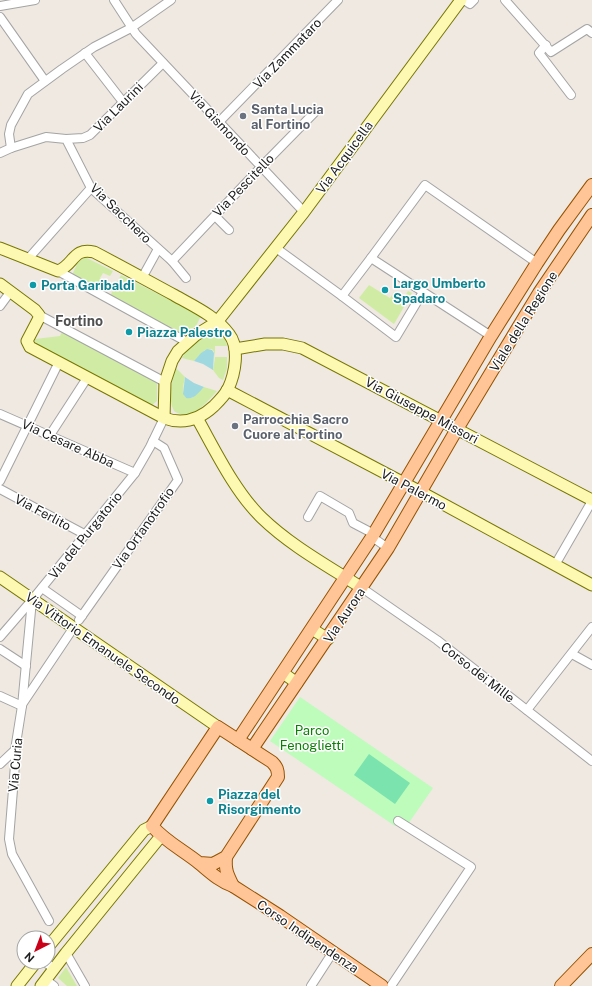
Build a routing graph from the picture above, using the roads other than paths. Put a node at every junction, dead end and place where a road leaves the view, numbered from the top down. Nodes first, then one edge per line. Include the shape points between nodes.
1 (35, 0) edge
2 (114, 0) edge
3 (170, 0) edge
4 (338, 0) edge
5 (461, 0) edge
6 (464, 0) edge
7 (474, 0) edge
8 (505, 0) edge
9 (0, 6) edge
10 (0, 17) edge
11 (133, 31) junction
12 (592, 33) edge
13 (546, 45) junction
14 (87, 55) junction
15 (163, 63) junction
16 (45, 81) junction
17 (571, 95) dead end
18 (123, 102) junction
19 (316, 111) dead end
20 (219, 122) junction
21 (66, 139) junction
22 (11, 148) junction
23 (0, 153) edge
24 (261, 167) junction
25 (592, 185) edge
26 (91, 188) junction
27 (304, 212) junction
28 (592, 215) edge
29 (215, 216) junction
30 (229, 230) dead end
31 (0, 248) edge
32 (276, 248) junction
33 (158, 249) junction
34 (31, 256) junction
35 (371, 258) junction
36 (172, 261) junction
37 (537, 263) junction
38 (58, 272) junction
39 (144, 274) junction
40 (186, 278) dead end
41 (0, 284) edge
42 (425, 293) junction
43 (340, 294) junction
44 (5, 299) edge
45 (39, 315) junction
46 (217, 322) junction
47 (492, 336) junction
48 (187, 342) junction
49 (240, 348) junction
50 (57, 366) junction
51 (84, 382) junction
52 (165, 382) junction
53 (232, 392) junction
54 (0, 414) edge
55 (197, 418) junction
56 (442, 421) junction
57 (162, 422) junction
58 (28, 426) junction
59 (457, 429) junction
60 (50, 435) junction
61 (153, 441) junction
62 (135, 473) junction
63 (0, 480) edge
64 (405, 484) junction
65 (0, 489) edge
66 (421, 492) junction
67 (592, 501) edge
68 (308, 517) dead end
69 (86, 534) junction
70 (373, 536) junction
71 (388, 548) junction
72 (555, 565) junction
73 (0, 577) edge
74 (346, 578) junction
75 (592, 585) edge
76 (42, 588) junction
77 (362, 588) junction
78 (32, 600) junction
79 (592, 627) edge
80 (312, 629) junction
81 (70, 633) dead end
82 (0, 637) edge
83 (328, 639) junction
84 (0, 649) edge
85 (572, 654) junction
86 (592, 665) edge
87 (26, 666) junction
88 (282, 673) junction
89 (297, 683) junction
90 (0, 696) edge
91 (22, 706) junction
92 (527, 710) junction
93 (218, 727) junction
94 (238, 740) junction
95 (15, 750) junction
96 (252, 750) junction
97 (592, 761) edge
98 (0, 764) edge
99 (398, 821) dead end
100 (152, 826) junction
101 (161, 836) junction
102 (226, 857) junction
103 (200, 863) junction
104 (233, 886) junction
105 (49, 920) dead end
106 (56, 937) edge
107 (333, 952) junction
108 (66, 953) junction
109 (592, 954) edge
110 (56, 966) edge
111 (30, 970) edge
112 (54, 970) edge
113 (47, 984) edge
114 (17, 986) edge
115 (85, 986) edge
116 (311, 986) edge
117 (382, 986) edge
118 (391, 986) edge
119 (561, 986) edge

1 - 9 street
2 - 11 street, Via Gismondo
3 - 11 street via 138,22
4 - 20 street, Via Zammataro
5 - 27 main road, Via Acquicella
6 - 7 street via 470,4
8 - 13 street
10 - 16 street
11 - 14 street via 94,47
11 - 15 street, Via Gismondo
12 - 13 street via 587,28 551,52
13 - 17 street via 539,53
14 - 16 street
14 - 18 street
15 - 18 street, Via Laurini
15 - 20 street, Via Gismondo
16 - 22 street via 28,94 11,125
18 - 21 street, Via Laurini via 90,135
19 - 24 street, Via Pescitello
20 - 24 street, Via Gismondo
21 - 22 street via 46,137
21 - 26 street, Via Sacchero
22 - 23 street
24 - 27 street, Via Gismondo
24 - 29 street, Via Pescitello
25 - 37 main road, Via Aurora
26 - 33 street, Via Sacchero
26 - 34 street
27 - 32 main road, Via Acquicella
28 - 59 main road, Viale della Regione via 539,292
29 - 30 street
29 - 36 street, Via Pescitello
31 - 34 main road
32 - 43 street
32 - 46 main road, Via Acquicella
33 - 36 street, Via Sacchero
33 - 39 street
34 - 38 main road
35 - 37 street via 425,185
35 - 42 street
35 - 43 street
36 - 40 street, Via Sacchero
37 - 47 main road, Via Aurora
38 - 39 main road via 78,253 88,251
38 - 48 street
39 - 46 main road
41 - 44 main road
42 - 43 street via 396,337
42 - 47 street
44 - 45 main road via 17,298
45 - 50 main road via 27,341 30,347
45 - 52 street
46 - 48 main road
46 - 49 main road
47 - 56 main road, Via Aurora
48 - 52 main road via 172,361
49 - 53 main road via 233,373
49 - 56 main road, Via Giuseppe Missori via 283,344 302,348
50 - 51 main road
50 - 58 street
51 - 57 main road
51 - 60 street
52 - 57 main road
53 - 55 main road
53 - 64 main road, Via Palermo
54 - 58 street, Via Cesare Abba
55 - 57 main road
55 - 74 main road via 243,495 261,517 284,537
56 - 59 main road, Via Giuseppe Missori
56 - 64 main road, Via Aurora
57 - 61 street, Via del Purgatorio
58 - 60 street, Via Cesare Abba
58 - 63 street
59 - 66 main road, Viale della Regione
59 - 67 main road, Via Giuseppe Missori
60 - 62 street, Via Cesare Abba
61 - 62 street, Via del Purgatorio
61 - 76 street, Via Orfanotrofio via 164,448 178,480 80,618
62 - 69 street, Via del Purgatorio
64 - 66 main road, Via Palermo
64 - 70 main road, Via Aurora
65 - 69 street, Via Ferlito
66 - 71 main road, Via Aurora
66 - 72 main road, Via Palermo
67 - 72 street
68 - 70 street via 320,496 349,513 353,523
69 - 76 street, Via del Purgatorio
70 - 71 street
70 - 74 main road, Via Aurora
71 - 77 main road, Via Aurora
72 - 75 main road, Via Palermo
73 - 78 main road, Via Vittorio Emanuele Secondo
74 - 77 main road
74 - 80 main road, Via Aurora
76 - 78 street, Via del Purgatorio
77 - 83 main road, Via Aurora
77 - 92 street, Corso dei Mille via 437,640
78 - 82 street, Via del Purgatorio
78 - 87 street, Via Curia
78 - 93 main road, Via Vittorio Emanuele Secondo
79 - 85 street
80 - 83 main road
80 - 88 main road, Via Aurora
81 - 91 street
83 - 89 main road, Via Aurora
84 - 87 street
85 - 86 street
85 - 92 street
87 - 91 street, Via Curia
88 - 89 main road
88 - 94 main road, Via Aurora
89 - 96 main road, Via Aurora
90 - 91 street
91 - 95 street, Via Curia
92 - 97 street, Corso dei Mille
93 - 94 main road
93 - 100 main road
94 - 96 main road
95 - 98 street
95 - 105 street, Via Curia via 10,847
96 - 102 main road via 276,766 278,777
99 - 118 street via 471,867
100 - 101 main road, Corso Indipendenza
100 - 106 main road via 144,830
101 - 103 main road, Corso Indipendenza
101 - 108 main road
102 - 103 main road via 213,864
102 - 104 main road via 225,869
103 - 104 main road, Corso Indipendenza via 207,871
104 - 107 main road, Corso Indipendenza
107 - 116 street
107 - 117 main road, Corso Indipendenza
108 - 110 main road
108 - 115 street
109 - 119 main road
111 - 114 main road
112 - 113 main road

